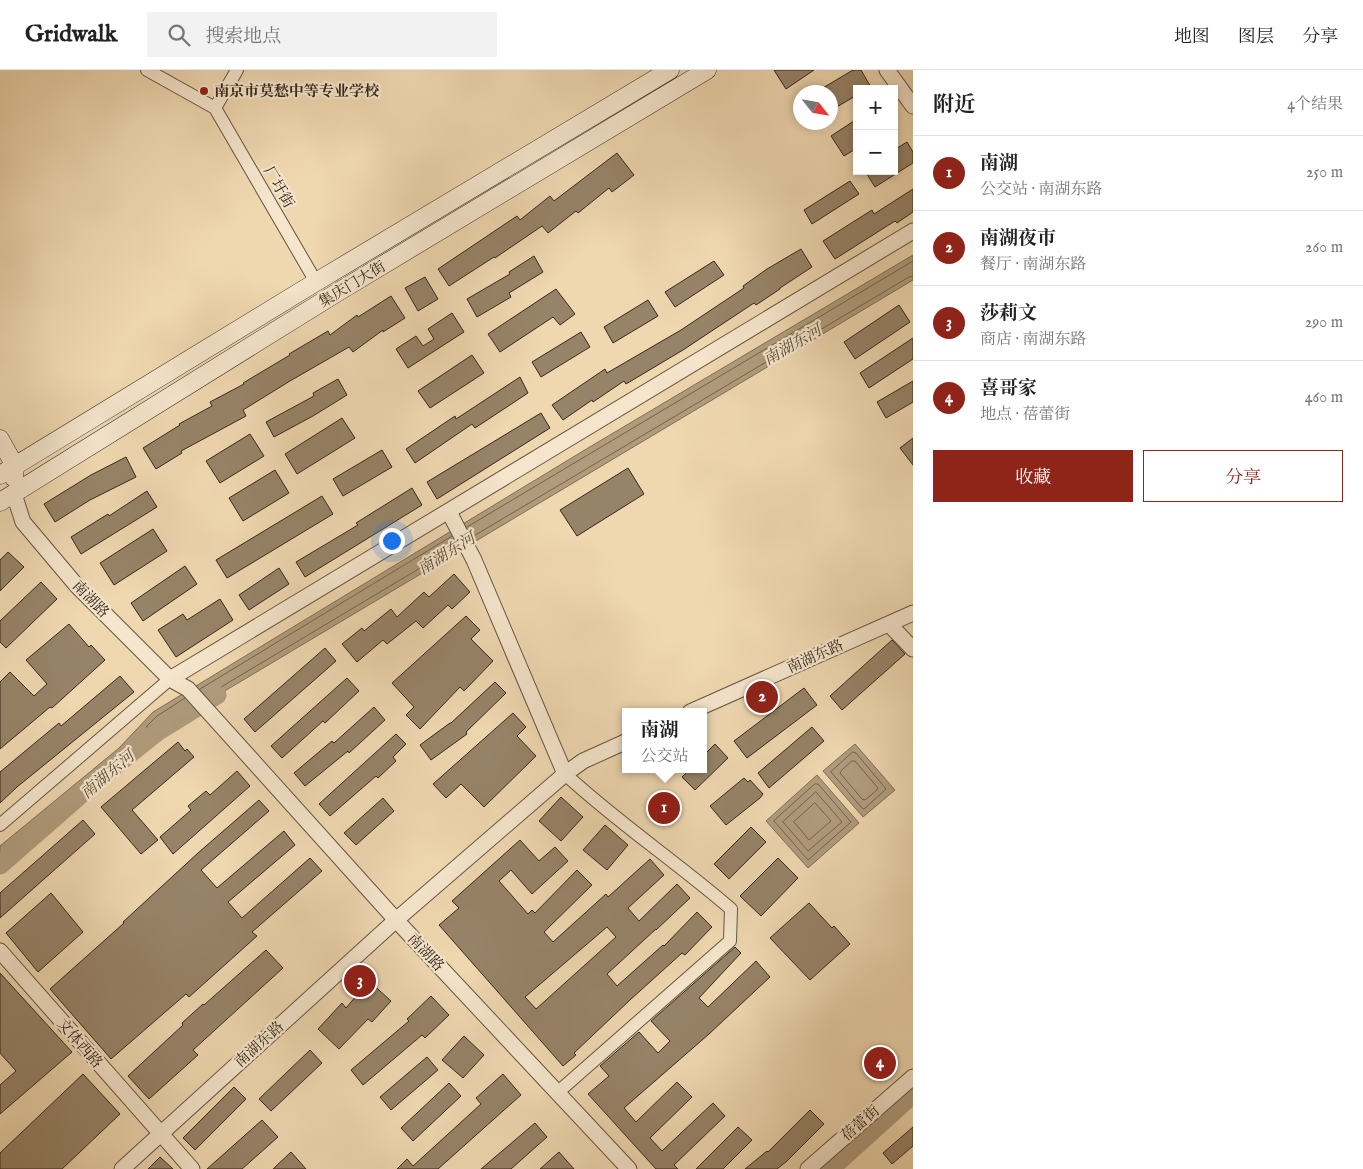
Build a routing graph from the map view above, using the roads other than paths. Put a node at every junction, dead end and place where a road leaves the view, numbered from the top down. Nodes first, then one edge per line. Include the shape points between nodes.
1 (147, 70) edge
2 (237, 70) edge
3 (670, 70) edge
4 (707, 70) edge
5 (887, 70) edge
6 (913, 106) edge
7 (215, 108) junction
8 (913, 231) edge
9 (316, 282) junction
10 (0, 439) edge
11 (7, 471) edge
12 (0, 482) edge
13 (7, 498) edge
14 (449, 512) junction
15 (913, 613) edge
16 (889, 624) junction
17 (913, 649) edge
18 (170, 679) junction
19 (699, 708) edge
20 (622, 743) edge
21 (565, 774) junction
22 (0, 825) edge
23 (396, 920) junction
24 (0, 951) edge
25 (913, 1077) edge
26 (557, 1093) junction
27 (160, 1134) junction
28 (122, 1169) edge
29 (192, 1169) edge
30 (629, 1169) edge
31 (808, 1169) edge

1 - 7 street
2 - 7 street
3 - 9 main road, 集庆门大街
4 - 13 main road, 集庆门大街 via 338,292
5 - 6 street
7 - 9 street, 厂圩街
8 - 14 street
9 - 11 main road, 集庆门大街
10 - 11 main road
11 - 13 main road
12 - 13 main road
13 - 18 street, 南湖路 via 77,586
14 - 18 street
14 - 21 street via 474,560
15 - 16 street, 南湖东路
16 - 17 street
16 - 19 street, 南湖东路
18 - 22 street
18 - 23 street, 南湖路 via 188,689
20 - 21 street via 583,761
21 - 23 street, 南湖东路
21 - 26 street via 731,910 730,941
23 - 26 street, 南湖路
23 - 27 street, 南湖东路
24 - 27 street, 文体西路
25 - 31 street, 蓓蕾街
26 - 30 street, 南湖路
27 - 28 street, 南湖东路
27 - 29 street, 文体西路

